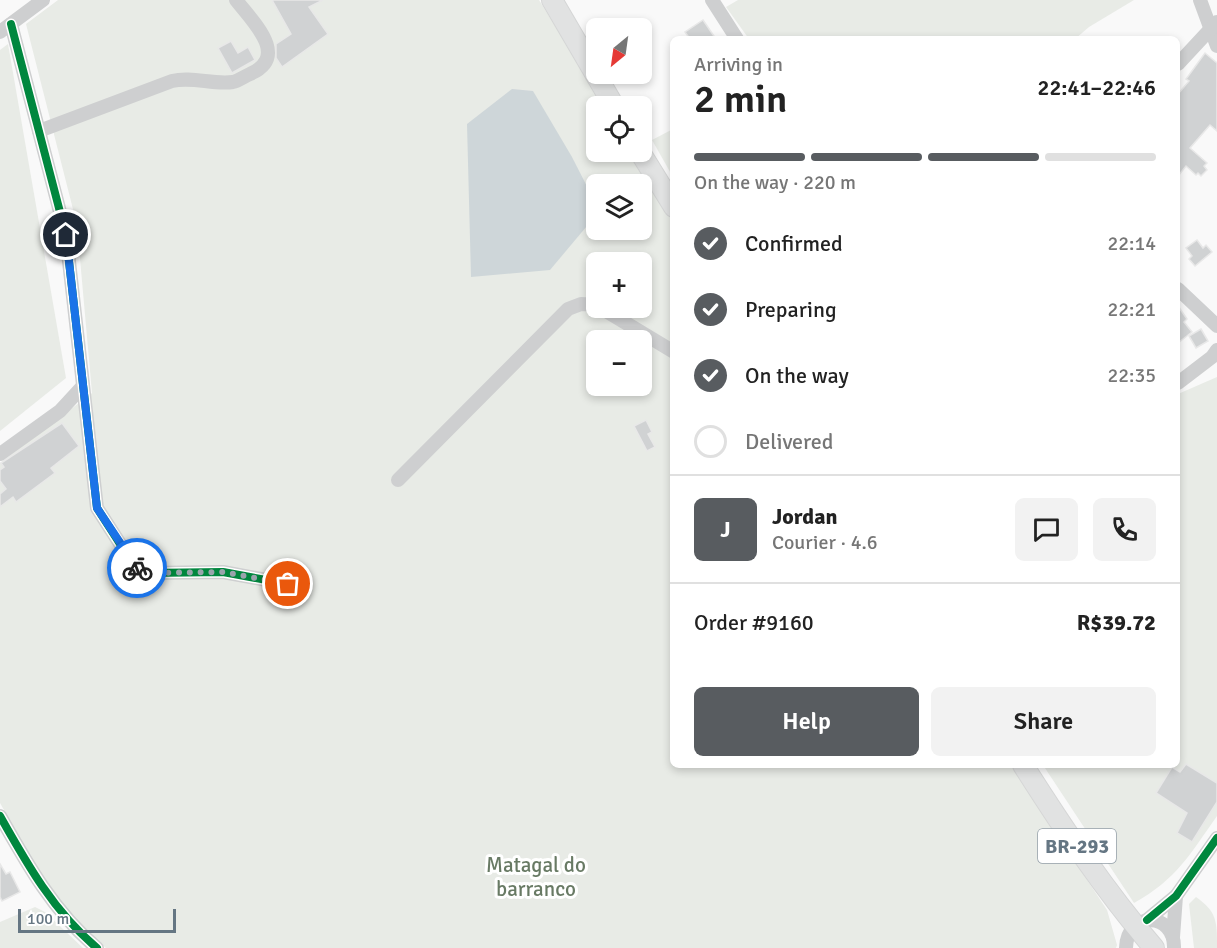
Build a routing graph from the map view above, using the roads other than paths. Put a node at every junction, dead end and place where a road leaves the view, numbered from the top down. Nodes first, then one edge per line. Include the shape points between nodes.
1 (43, 0) edge
2 (236, 0) edge
3 (552, 0) edge
4 (715, 1) edge
5 (1201, 2) edge
6 (1217, 17) edge
7 (1213, 26) edge
8 (6, 28) edge
9 (735, 36) edge
10 (1217, 46) edge
11 (1180, 62) edge
12 (608, 96) edge
13 (39, 131) junction
14 (646, 162) edge
15 (670, 201) edge
16 (1180, 291) edge
17 (586, 304) edge
18 (619, 318) edge
19 (1217, 326) edge
20 (670, 350) edge
21 (1217, 350) edge
22 (1180, 381) edge
23 (83, 386) junction
24 (0, 454) edge
25 (398, 480) dead end
26 (288, 584) dead end
27 (1025, 768) edge
28 (0, 816) edge
29 (1215, 846) edge
30 (1176, 896) junction
31 (1141, 923) junction
32 (1173, 942) edge
33 (97, 948) edge
34 (1126, 948) edge
35 (1154, 948) edge

1 - 8 street
2 - 13 street via 264,38 269,56 260,69 233,82 184,78 172,81
3 - 12 highway
4 - 9 street
5 - 6 street
5 - 7 street
7 - 10 street
7 - 11 street
8 - 13 street
13 - 23 street via 66,235
14 - 15 highway
16 - 19 street
17 - 25 street via 568,309
18 - 20 street
21 - 22 street
23 - 24 street via 60,411
23 - 26 street via 97,508 135,567 147,573 223,572
27 - 31 highway, BR-293 via 1054,815
28 - 33 street via 55,904
29 - 30 street
30 - 31 street
30 - 32 street
31 - 32 street via 1163,924
31 - 34 street via 1126,940
31 - 35 highway, BR-293

